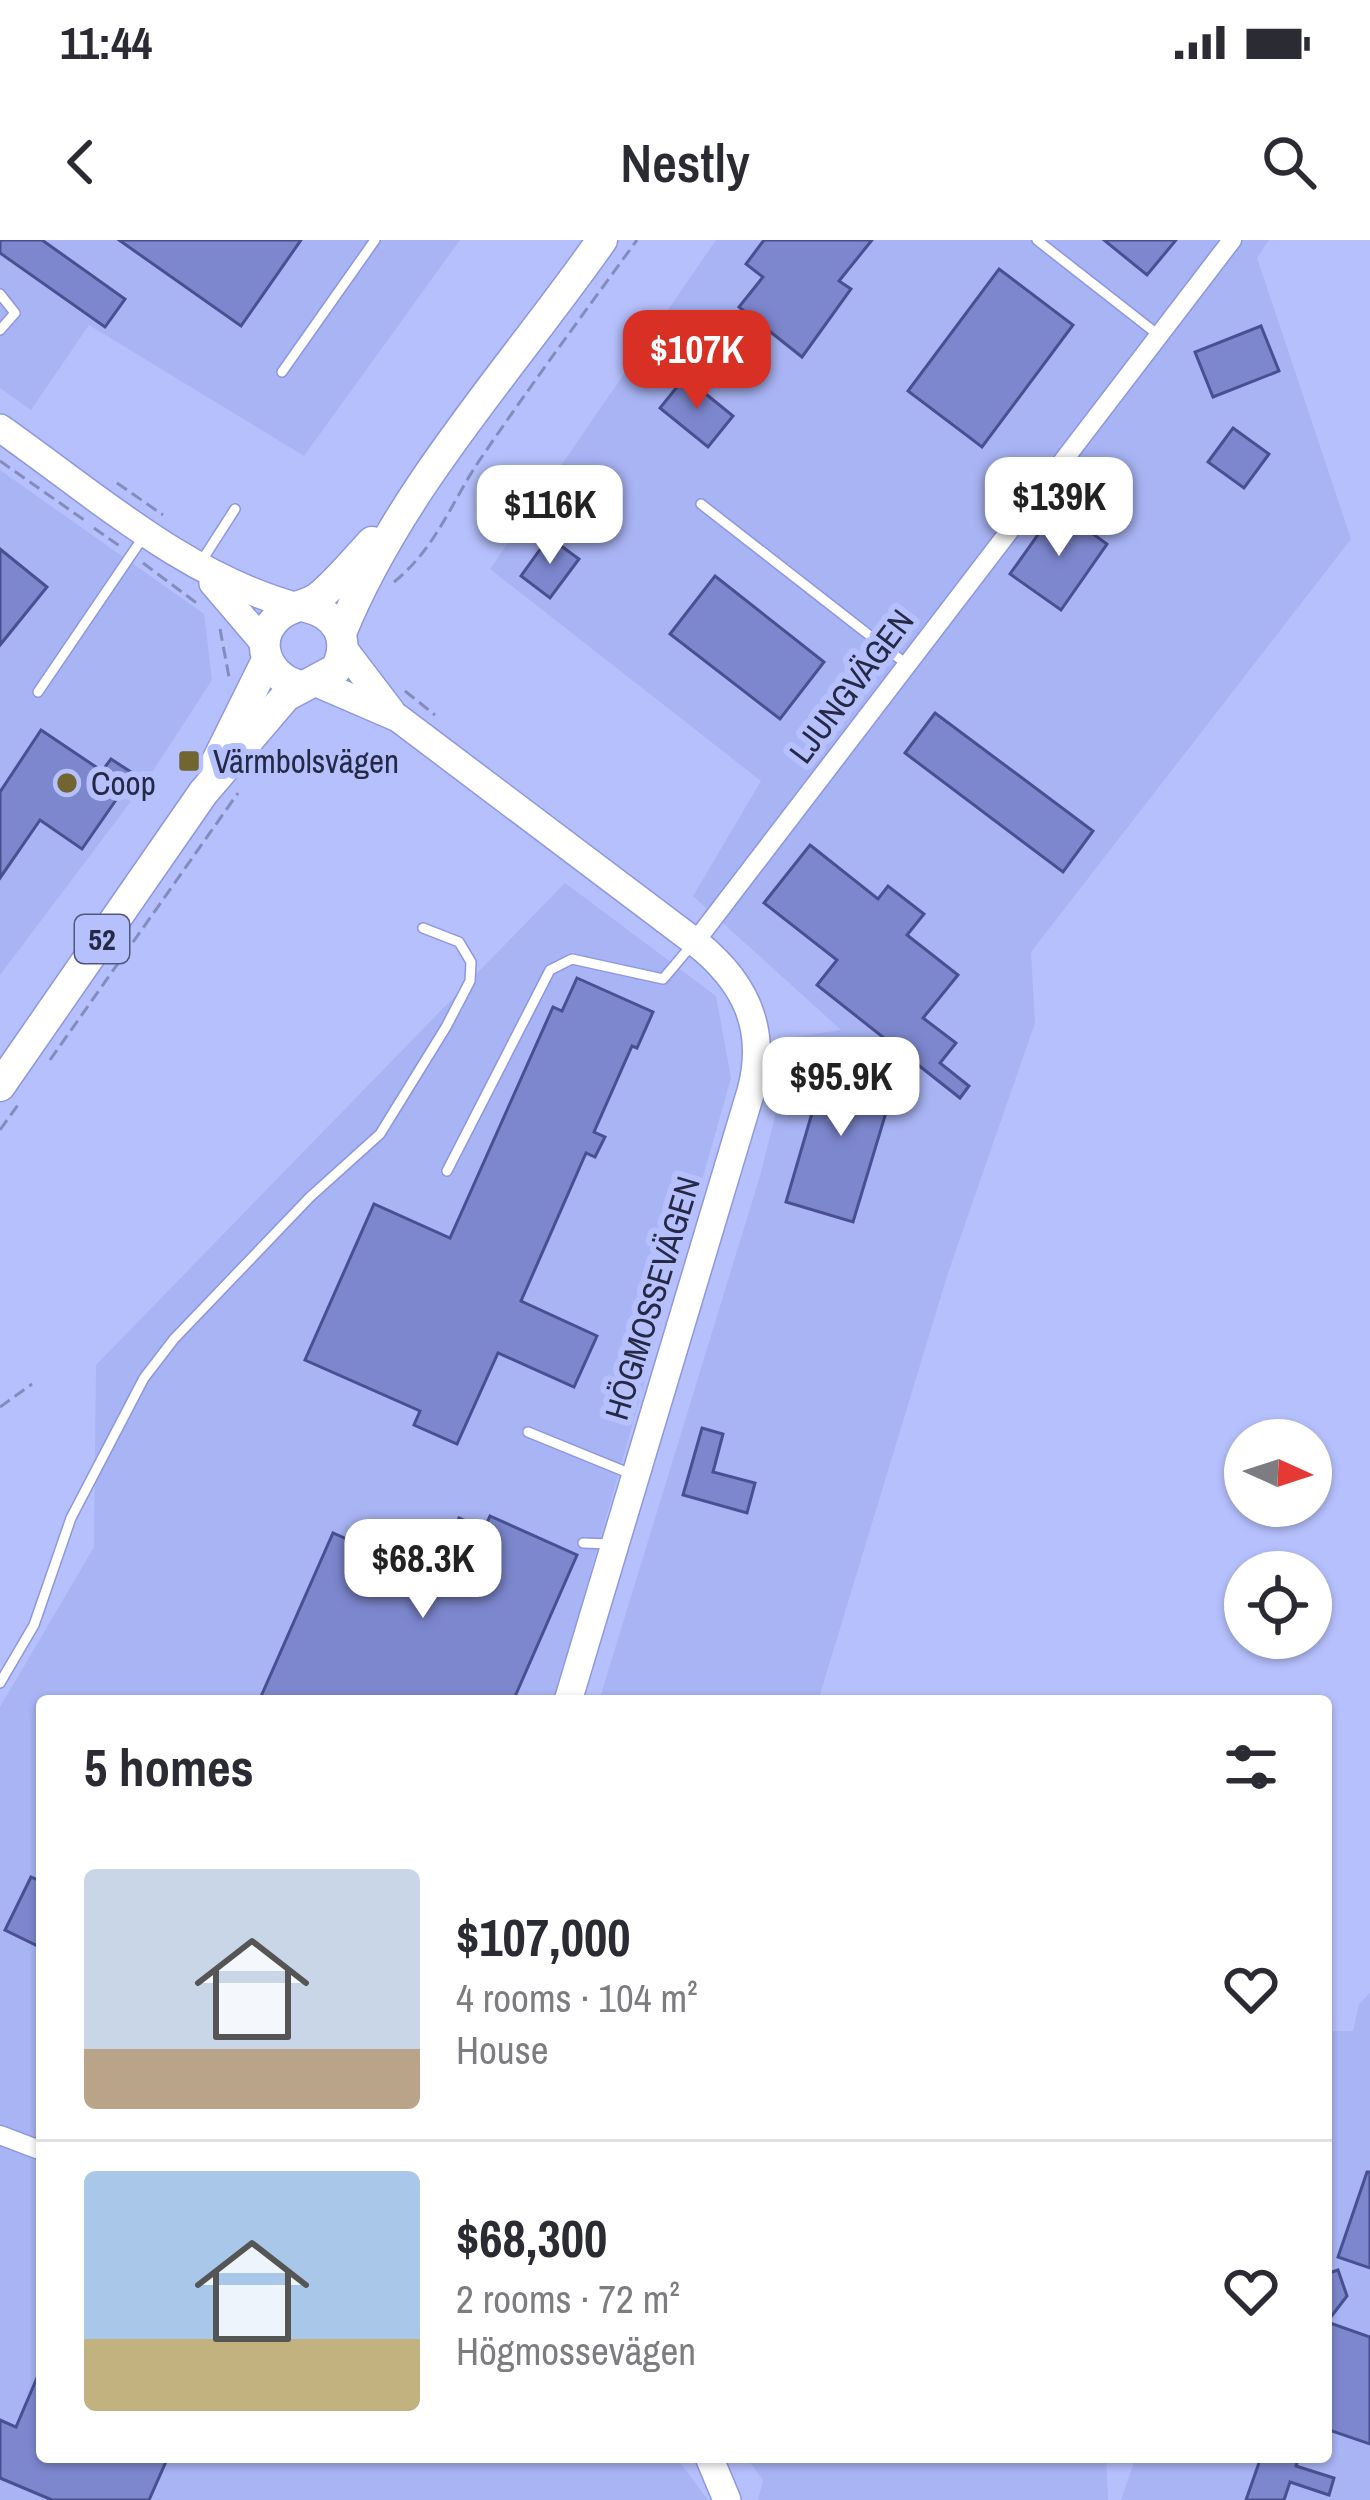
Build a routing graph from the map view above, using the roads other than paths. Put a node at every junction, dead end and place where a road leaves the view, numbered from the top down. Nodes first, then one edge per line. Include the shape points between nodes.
1 (375, 240) edge
2 (602, 240) edge
3 (1037, 240) edge
4 (1232, 240) edge
5 (0, 294) edge
6 (0, 330) edge
7 (1161, 337) junction
8 (282, 372) dead end
9 (0, 428) edge
10 (413, 498) junction
11 (701, 504) dead end
12 (235, 509) dead end
13 (160, 526) junction
14 (198, 567) junction
15 (302, 607) junction
16 (342, 640) junction
17 (266, 652) junction
18 (905, 663) junction
19 (309, 684) junction
20 (38, 692) dead end
21 (398, 718) junction
22 (203, 793) junction
23 (423, 928) dead end
24 (695, 942) junction
25 (14, 1089) edge
26 (447, 1171) dead end
27 (528, 1432) dead end
28 (636, 1476) junction
29 (583, 1543) dead end
30 (616, 1545) junction
31 (0, 1683) edge
32 (570, 1695) edge
33 (0, 2135) edge
34 (36, 2149) edge
35 (712, 2463) edge
36 (727, 2500) edge

1 - 8 lane
2 - 10 main road, 52
3 - 7 lane
4 - 7 street, LJUNGVÄGEN
5 - 6 lane via 15,313
7 - 18 street, LJUNGVÄGEN
9 - 13 street
10 - 15 main road, 52
10 - 16 main road, 52 via 356,595
11 - 18 lane
12 - 14 lane
13 - 14 street
13 - 20 lane
14 - 15 street via 253,595
14 - 17 street
15 - 16 main road via 328,615
15 - 17 main road, 52 via 274,621
16 - 19 main road, 52 via 336,669
16 - 21 street, HÖGMOSSEVÄGEN
17 - 19 main road via 280,677
17 - 22 main road, 52
18 - 24 street, LJUNGVÄGEN
19 - 21 street, HÖGMOSSEVÄGEN
19 - 22 main road, 52 via 272,711
21 - 24 street, HÖGMOSSEVÄGEN
22 - 25 main road, 52
23 - 31 lane via 459,942 471,962 446,1027 380,1134 310,1197 144,1378 70,1518 34,1625
24 - 26 lane via 663,980 572,958 550,970
24 - 28 street, HÖGMOSSEVÄGEN via 750,1006 758,1068
27 - 28 lane
28 - 30 street, HÖGMOSSEVÄGEN
29 - 30 lane
30 - 32 street, HÖGMOSSEVÄGEN
33 - 34 street
35 - 36 street

